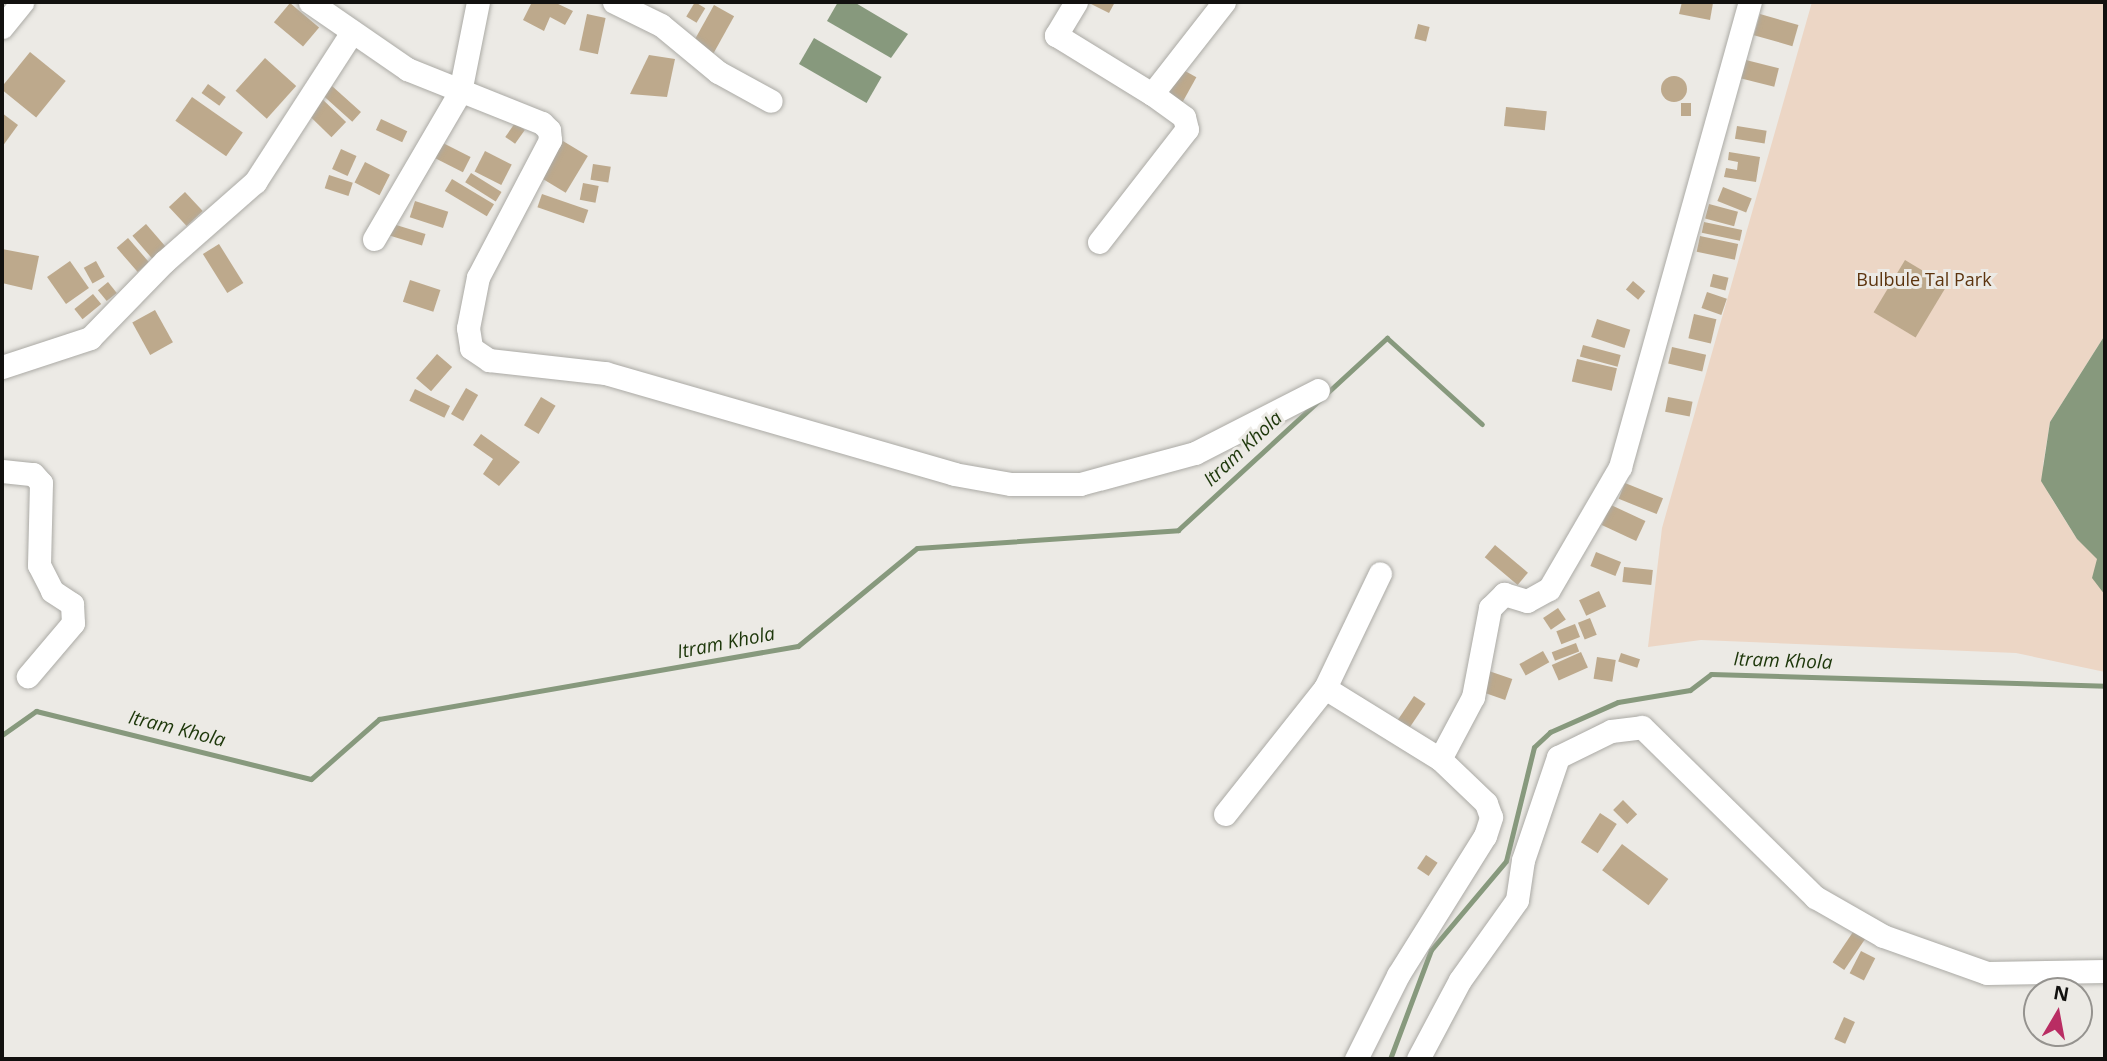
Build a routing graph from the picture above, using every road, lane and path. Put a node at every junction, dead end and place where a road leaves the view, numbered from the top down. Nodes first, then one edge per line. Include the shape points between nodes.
1 (22, 2) edge
2 (310, 2) edge
3 (478, 2) edge
4 (614, 2) edge
5 (1076, 2) edge
6 (1224, 2) edge
7 (1750, 2) edge
8 (2, 27) edge
9 (352, 32) junction
10 (460, 92) junction
11 (1152, 94) junction
12 (771, 101) dead end
13 (374, 239) dead end
14 (1099, 242) dead end
15 (2, 367) edge
16 (1318, 390) dead end
17 (2, 471) edge
18 (1380, 573) dead end
19 (28, 676) dead end
20 (1325, 688) junction
21 (1440, 759) junction
22 (1225, 814) dead end
23 (2105, 971) edge
24 (1356, 1059) edge
25 (1418, 1059) edge

1 - 8 street
2 - 9 street
3 - 10 street
4 - 12 street via 661,25 718,72
5 - 11 street via 1056,35
6 - 11 street
7 - 21 street via 1620,467 1549,589 1527,601 1504,594 1490,608 1473,697
9 - 10 street via 407,69
9 - 15 street via 255,182 165,261 90,338
10 - 13 street
10 - 16 street via 542,123 551,139 478,276 468,328 471,348 489,360 605,373 954,474 1011,484 1080,484 1195,453
11 - 14 street via 1184,117 1187,129
17 - 19 street via 33,474 41,483 39,565 52,591 72,604 73,623
18 - 20 street
20 - 21 street
20 - 22 street
21 - 24 street via 1479,794 1491,817 1476,854 1398,975
23 - 25 street via 1986,973 1883,936 1815,897 1642,727 1611,731 1558,757 1523,860 1517,900 1460,980

